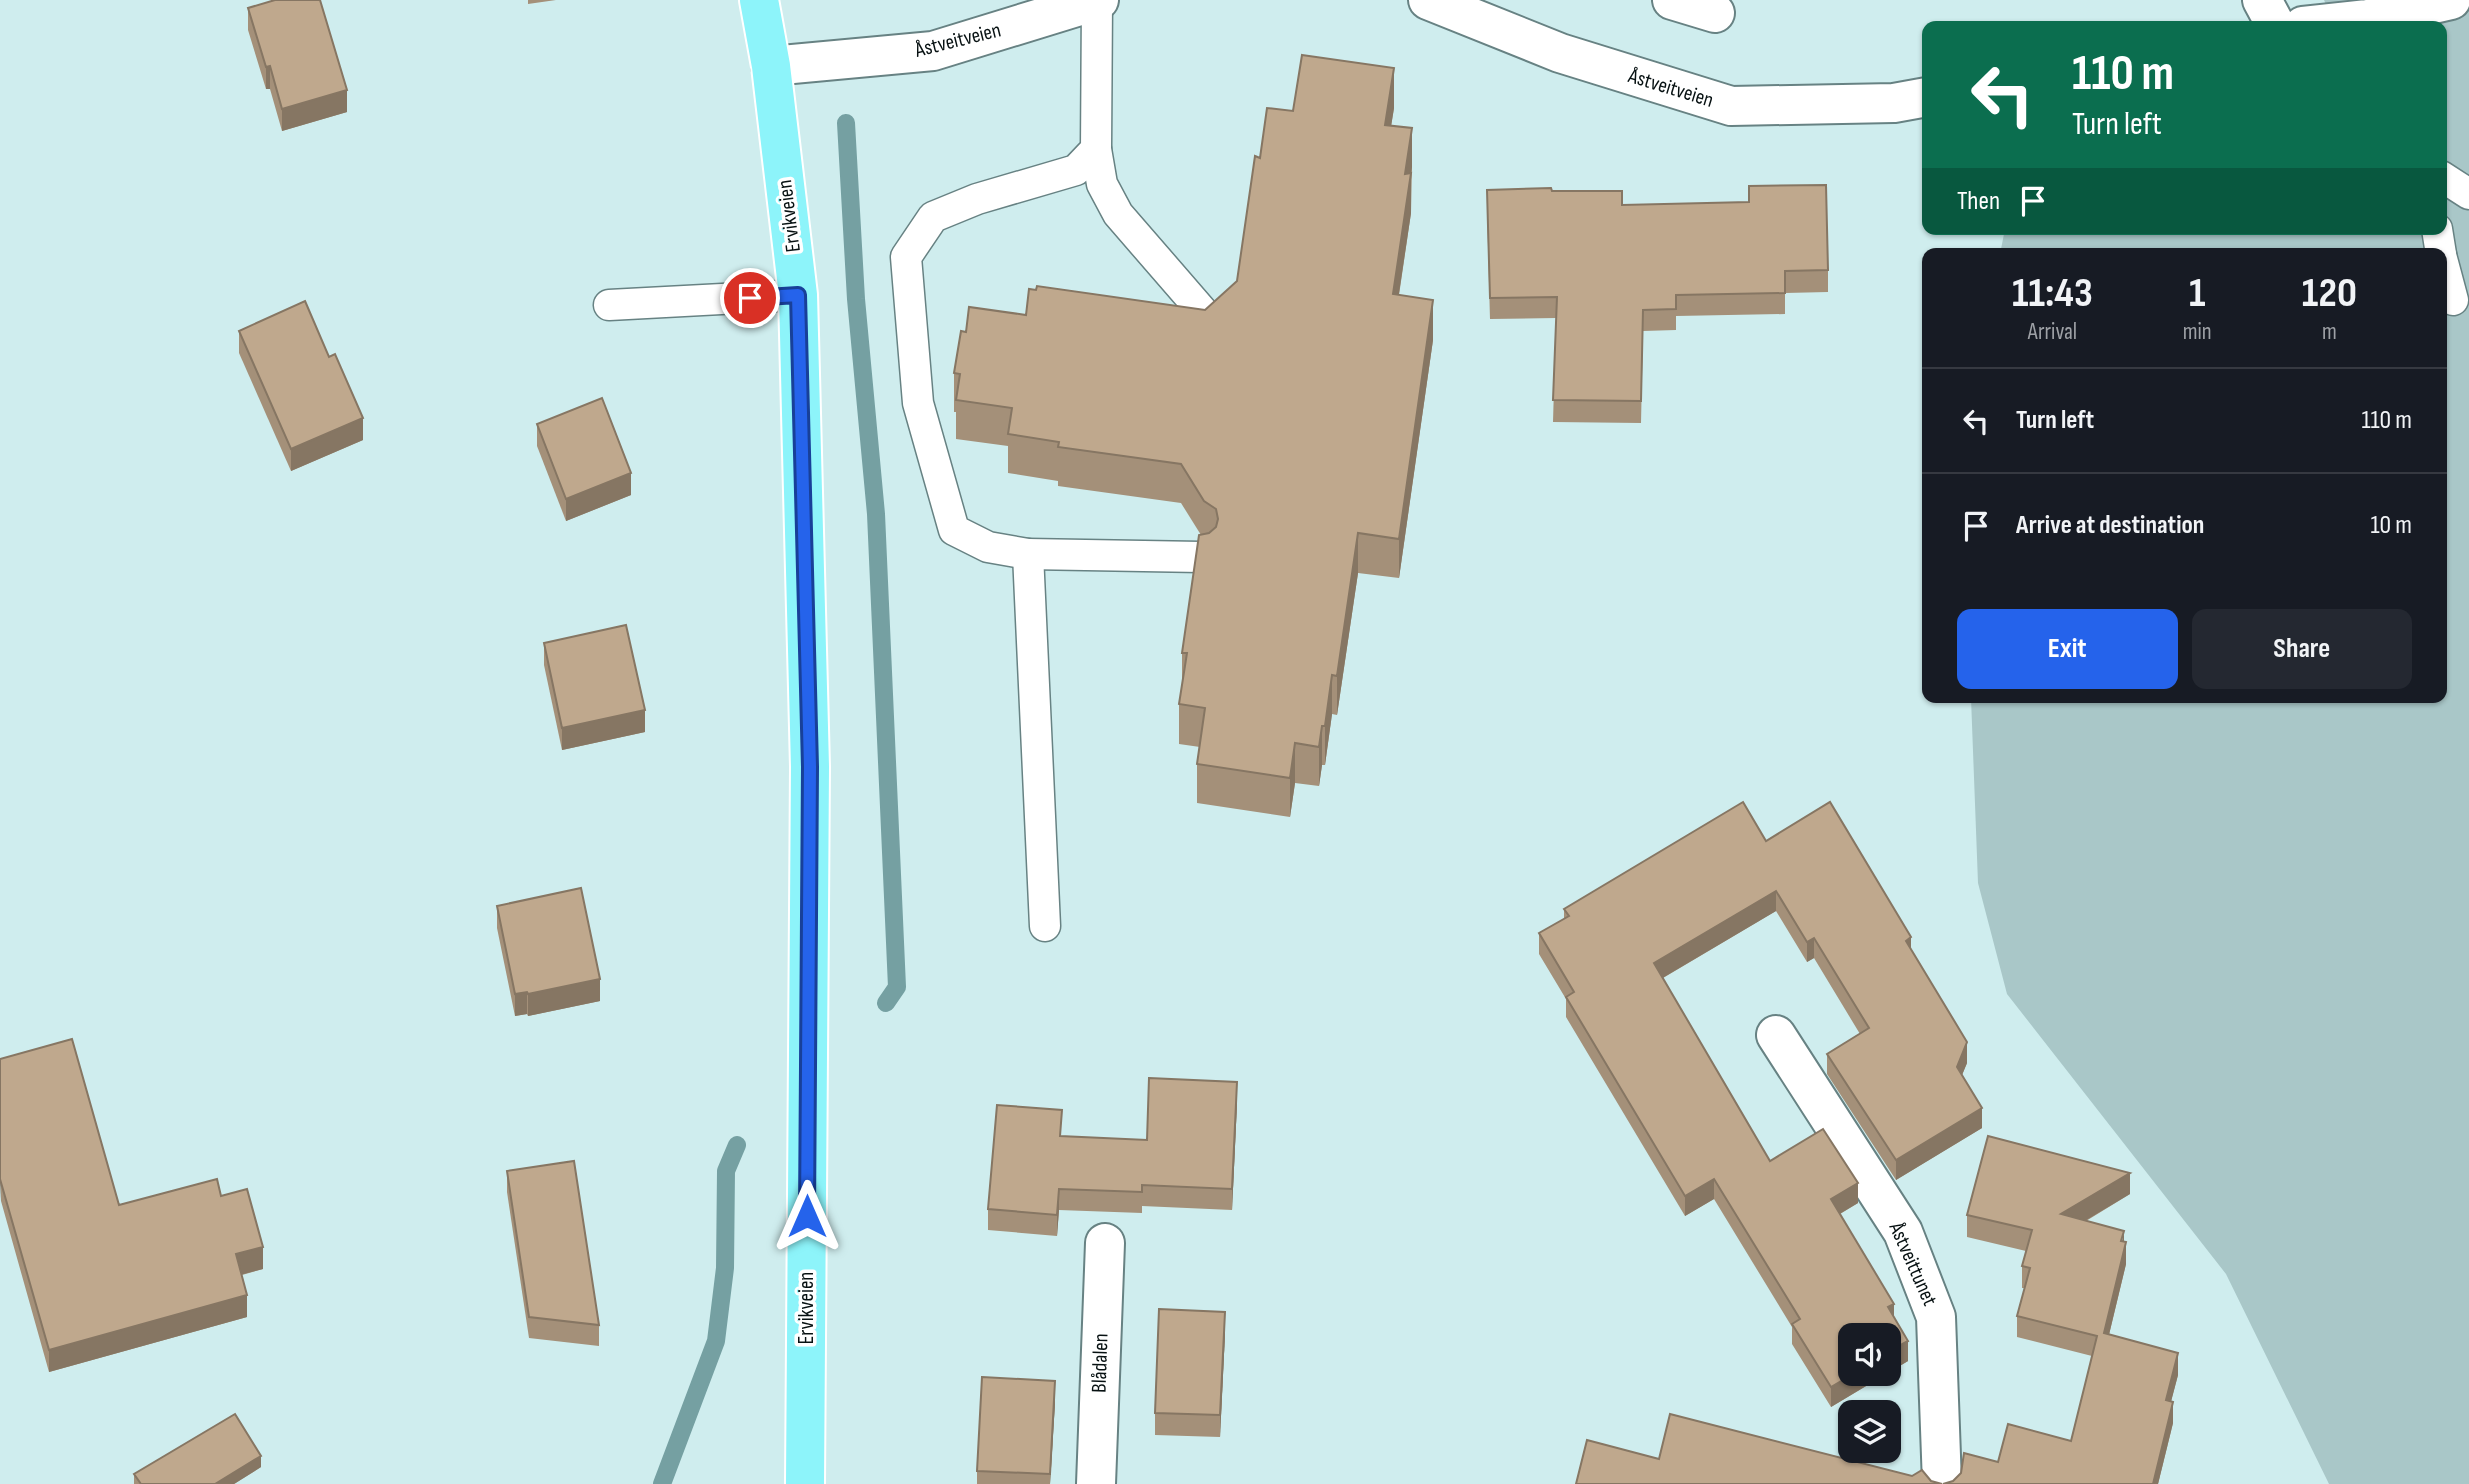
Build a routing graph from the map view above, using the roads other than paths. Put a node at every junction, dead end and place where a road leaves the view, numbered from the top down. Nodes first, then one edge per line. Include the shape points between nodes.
1 (759, 0) edge
2 (1098, 0) edge
3 (1428, 0) edge
4 (1672, 0) edge
5 (2262, 0) edge
6 (2451, 0) edge
7 (1715, 13) dead end
8 (2273, 21) edge
9 (2376, 21) edge
10 (771, 66) junction
11 (1922, 98) edge
12 (1096, 149) junction
13 (2447, 180) edge
14 (2469, 194) edge
15 (2447, 277) edge
16 (798, 295) junction
17 (2453, 300) dead end
18 (608, 305) dead end
19 (1209, 319) edge
20 (1028, 554) junction
21 (1201, 557) edge
22 (1045, 926) dead end
23 (1776, 1035) dead end
24 (1105, 1243) dead end
25 (805, 1484) edge
26 (1096, 1484) edge
27 (1942, 1484) edge

1 - 10 main road, Ervikveien
2 - 10 street, Åstveitveien via 933,51
2 - 12 lane
3 - 11 street, Åstveitveien via 1560,53 1731,106 1894,103
4 - 7 street
5 - 8 street
6 - 9 street
10 - 16 main road, Ervikveien
12 - 19 lane via 1102,184 1118,214
12 - 20 lane via 1076,170 976,199 933,217 906,257 918,403 954,530 988,547
13 - 14 lane
15 - 17 lane
16 - 18 lane
16 - 25 main road, Ervikveien via 810,767
20 - 21 lane
20 - 22 lane
23 - 27 street, Åstveittunet via 1903,1232 1936,1317
24 - 26 street, Blådalen

